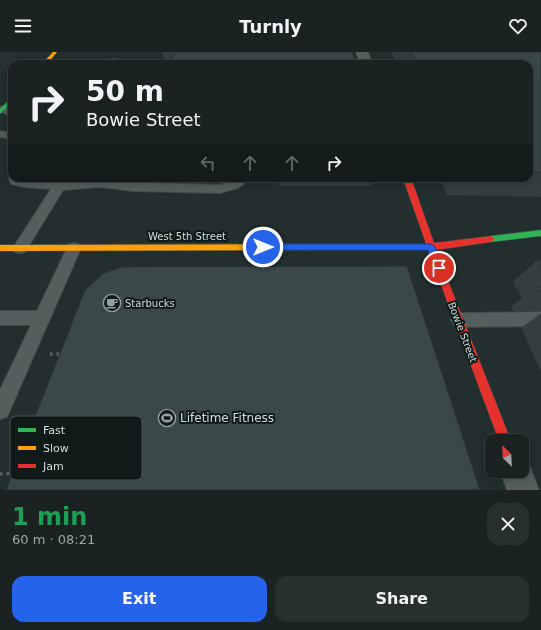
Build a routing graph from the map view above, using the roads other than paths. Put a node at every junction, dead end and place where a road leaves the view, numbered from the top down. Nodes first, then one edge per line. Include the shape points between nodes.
1 (55, 52) edge
2 (48, 60) edge
3 (8, 103) edge
4 (1, 111) edge
5 (18, 182) edge
6 (62, 182) edge
7 (110, 182) edge
8 (239, 182) edge
9 (408, 182) edge
10 (104, 184) junction
11 (541, 233) edge
12 (431, 247) junction
13 (0, 248) edge
14 (20, 248) junction
15 (74, 248) junction
16 (0, 318) edge
17 (42, 318) junction
18 (541, 319) edge
19 (459, 320) junction
20 (0, 410) edge
21 (502, 434) edge
22 (519, 478) edge
23 (523, 490) edge

1 - 2 main road
3 - 4 main road
5 - 6 lane
6 - 10 lane
6 - 14 lane
7 - 10 lane
8 - 10 lane via 220,189
9 - 12 main road, Bowie Street
11 - 12 main road, West 5th Street
12 - 15 main road, West 5th Street
12 - 19 main road, Bowie Street
13 - 14 main road, West 5th Street
14 - 15 main road, West 5th Street
15 - 17 lane
16 - 17 lane
17 - 20 lane
18 - 19 lane
19 - 21 main road, Bowie Street
22 - 23 street

